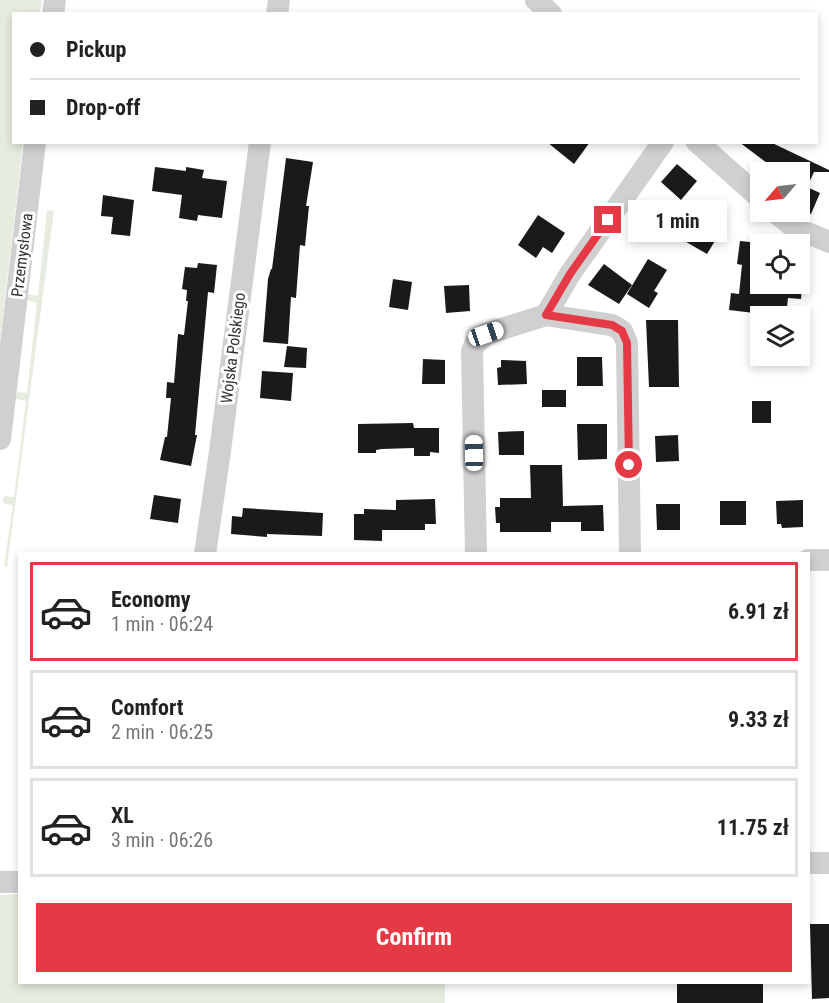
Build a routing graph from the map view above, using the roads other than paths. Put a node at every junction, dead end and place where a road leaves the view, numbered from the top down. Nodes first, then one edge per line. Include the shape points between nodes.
1 (536, 0) edge
2 (549, 12) edge
3 (35, 144) edge
4 (260, 144) edge
5 (662, 144) edge
6 (699, 144) edge
7 (750, 189) edge
8 (788, 222) edge
9 (829, 242) edge
10 (546, 315) junction
11 (0, 439) edge
12 (205, 552) edge
13 (476, 552) edge
14 (630, 552) edge
15 (810, 560) edge
16 (829, 560) edge
17 (810, 863) edge
18 (829, 863) edge
19 (0, 882) edge
20 (18, 882) edge

1 - 2 street
3 - 11 street, Przemysłowa
4 - 12 street, Wojska Polskiego
5 - 10 street via 570,274
6 - 7 street
8 - 9 street
10 - 13 street via 486,334 472,351
10 - 14 street via 612,325 622,331 627,343
15 - 16 street
17 - 18 street
19 - 20 street

